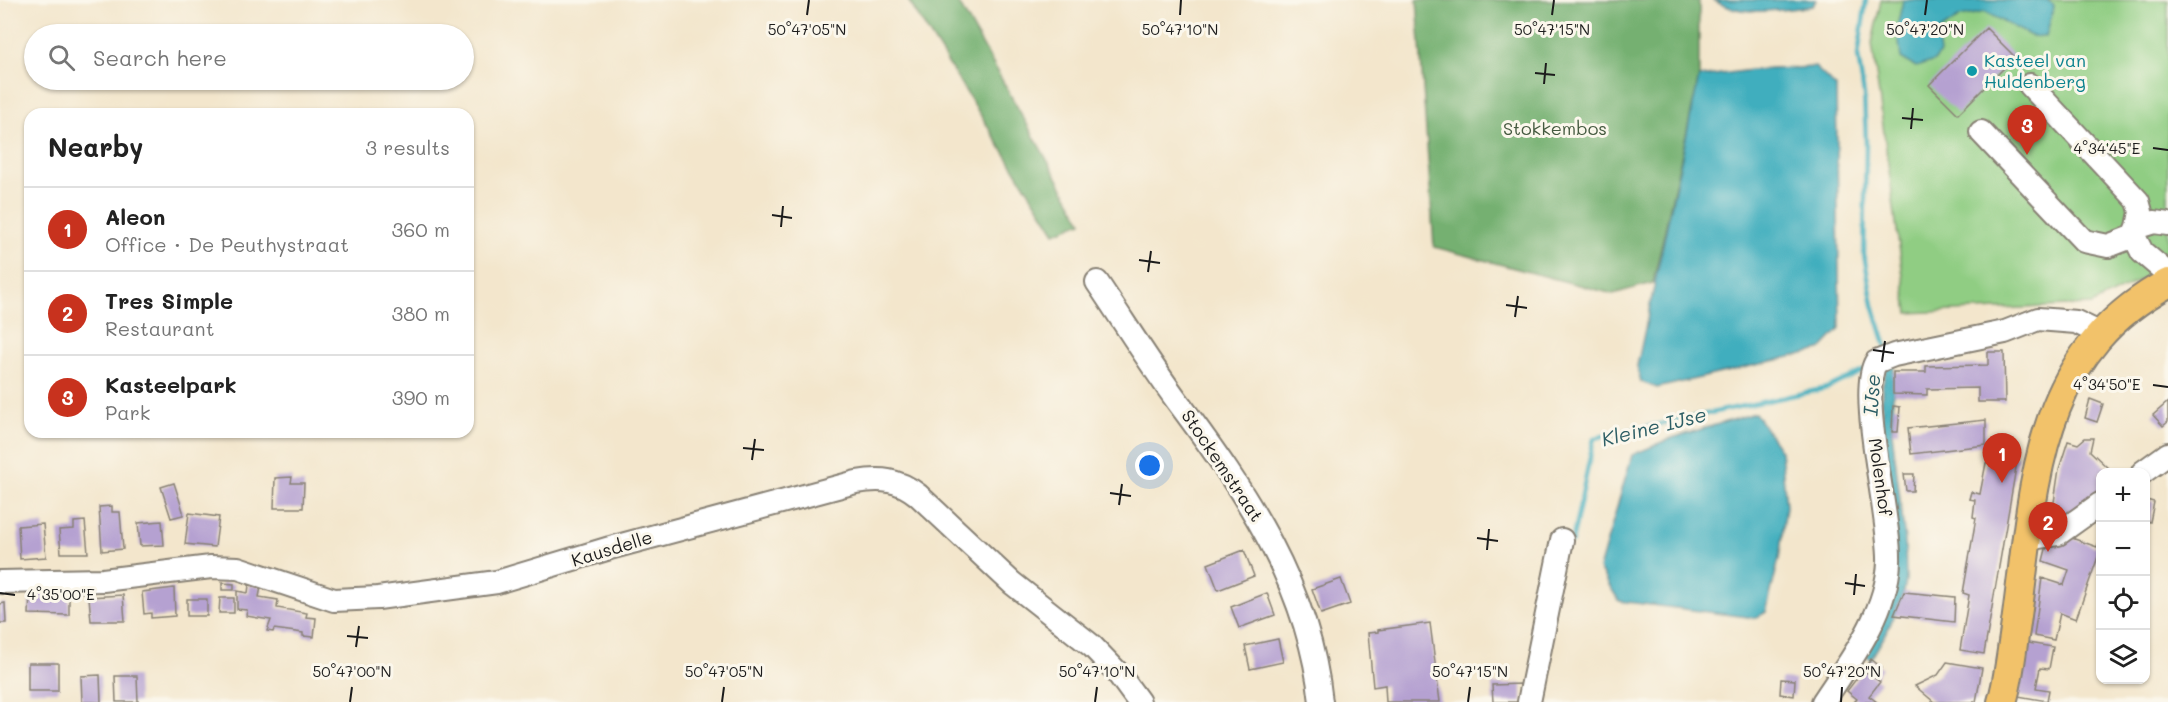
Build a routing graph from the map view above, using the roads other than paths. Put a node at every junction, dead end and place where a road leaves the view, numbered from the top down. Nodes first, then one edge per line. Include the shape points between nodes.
1 (2030, 85) dead end
2 (1981, 132) dead end
3 (2168, 224) edge
4 (2136, 232) junction
5 (2168, 274) edge
6 (1097, 282) dead end
7 (2168, 283) edge
8 (2101, 334) junction
9 (2168, 454) edge
10 (2149, 468) edge
11 (2096, 507) edge
12 (2028, 538) junction
13 (1562, 540) dead end
14 (0, 582) edge
15 (2004, 696) edge
16 (1139, 702) edge
17 (1320, 702) edge
18 (1529, 702) edge
19 (1823, 702) edge

1 - 4 street via 2138,201 2141,212
2 - 4 street via 2085,241 2108,246
3 - 4 street via 2154,222
4 - 5 street via 2142,252
6 - 17 street, Stockemstraat via 1268,534 1309,634
7 - 8 main road via 2143,297
8 - 12 main road via 2075,366 2053,413
8 - 19 street, Molenhof via 2076,322 2038,319 2006,332 1889,357 1874,367 1872,425 1889,564 1884,592 1859,647
9 - 10 street
11 - 12 street via 2058,534
12 - 15 main road
13 - 18 street
14 - 16 street, Kausdelle via 102,580 212,567 238,568 334,600 378,598 497,582 856,482 888,479 906,485 1012,583 1092,646

